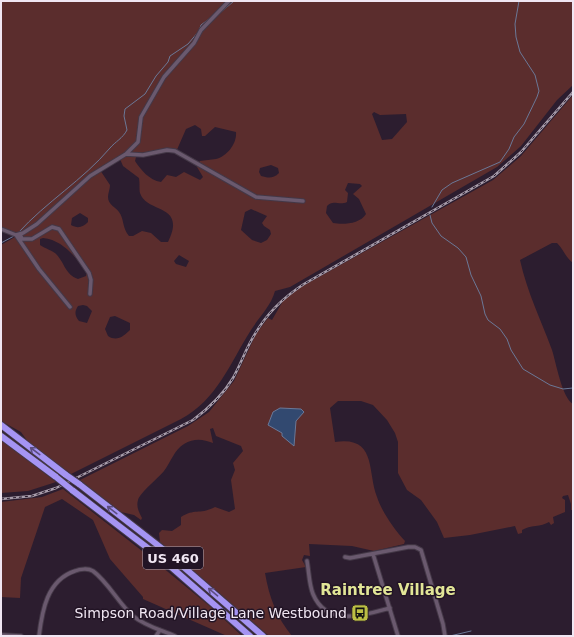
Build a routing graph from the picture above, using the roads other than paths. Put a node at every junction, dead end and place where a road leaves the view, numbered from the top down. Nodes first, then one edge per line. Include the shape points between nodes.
1 (229, 1) edge
2 (126, 154) junction
3 (303, 201) dead end
4 (1, 229) edge
5 (18, 235) junction
6 (90, 294) dead end
7 (70, 307) dead end
8 (1, 425) edge
9 (1, 436) edge
10 (373, 554) junction
11 (345, 557) dead end
12 (307, 561) dead end
13 (390, 608) junction
14 (160, 630) junction
15 (1, 634) edge
16 (21, 636) edge
17 (39, 636) edge
18 (156, 636) edge
19 (175, 636) edge
20 (250, 636) edge
21 (263, 636) edge
22 (398, 636) edge
23 (445, 636) edge

1 - 2 street via 201,30 194,43 164,77 141,117 138,142
2 - 3 street via 143,155 175,151 256,197
2 - 5 street via 90,176 36,224
4 - 5 street
5 - 6 street via 22,239 30,240 52,227 59,228 89,273
5 - 7 street via 39,269
21 -> 8 highway, US 460, bridge via 164,550
9 - 20 highway, US 460, bridge via 162,560
10 - 11 street
10 - 13 street
10 - 23 street via 416,547 421,550
12 - 13 street via 314,596 325,609 343,617 352,617
13 - 22 street
14 - 17 street via 133,616 93,571 82,569 67,574 54,586 45,604
14 - 18 street
14 - 19 street
15 - 16 street

